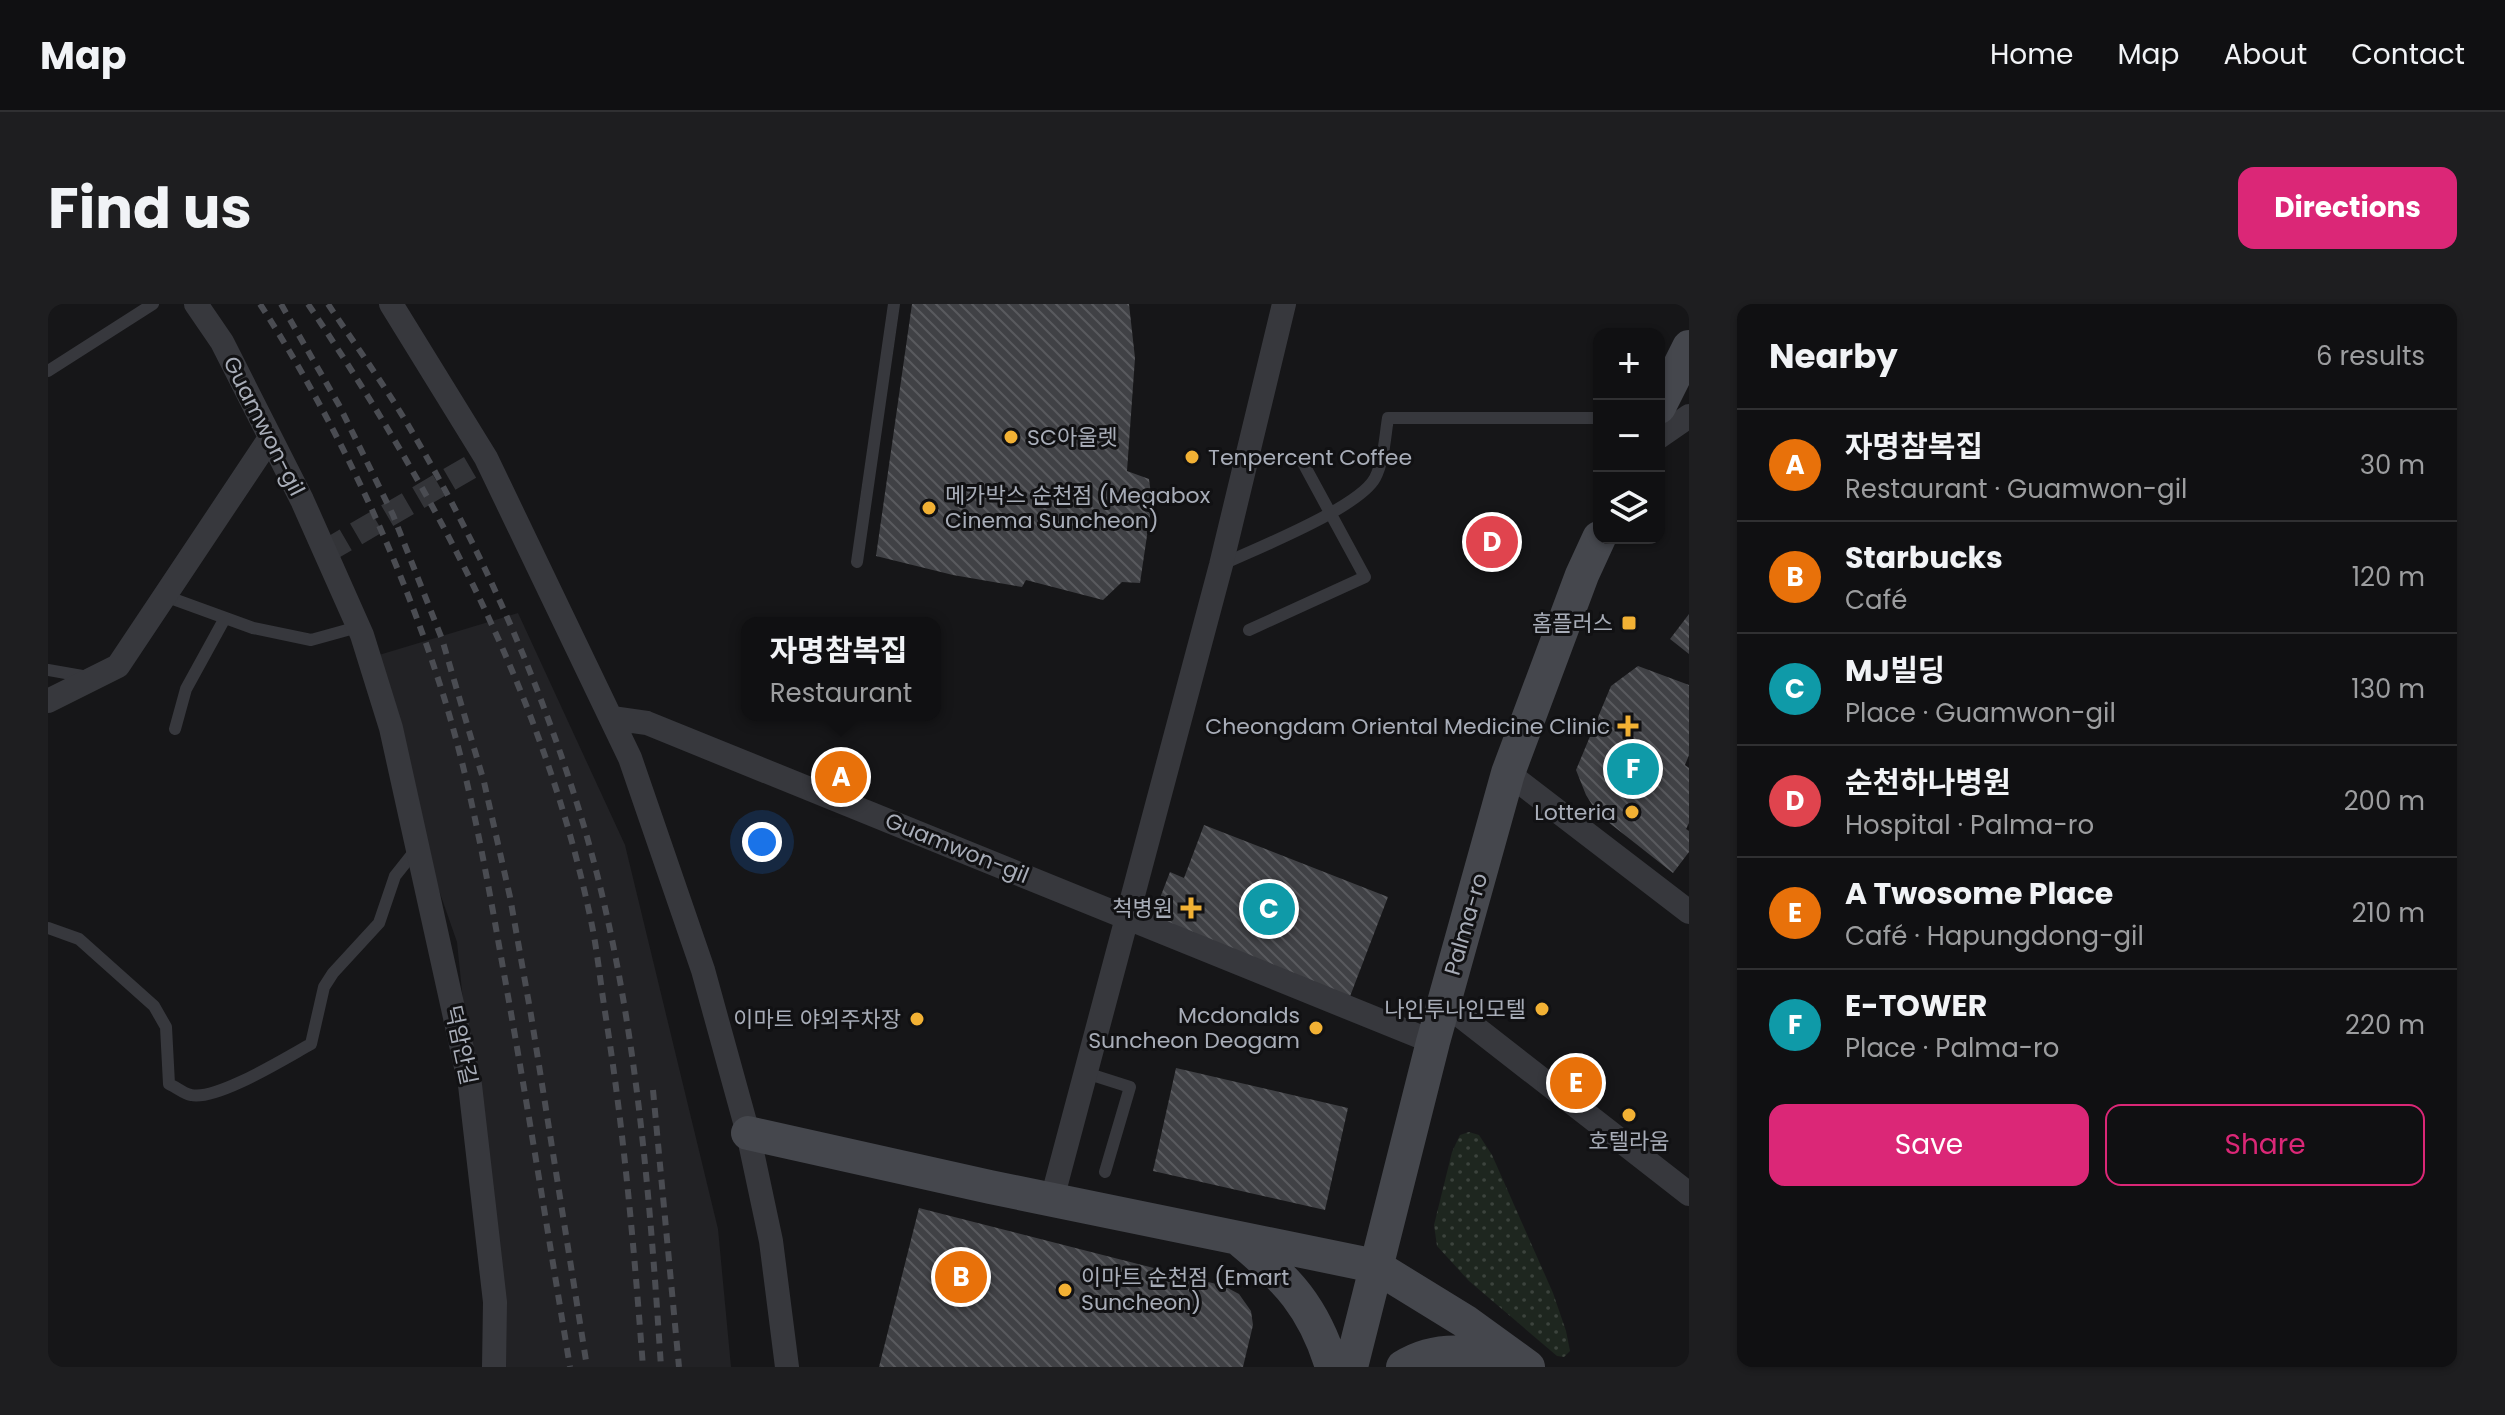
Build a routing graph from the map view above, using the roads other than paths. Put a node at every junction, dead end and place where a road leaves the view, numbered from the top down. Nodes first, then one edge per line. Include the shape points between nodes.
1 (153, 304) edge
2 (196, 304) edge
3 (391, 304) edge
4 (894, 304) edge
5 (1284, 304) edge
6 (1689, 347) edge
7 (48, 371) edge
8 (1662, 400) edge
9 (1689, 416) edge
10 (1593, 418) edge
11 (1665, 433) edge
12 (270, 438) junction
13 (1302, 461) dead end
14 (1330, 512) junction
15 (1596, 544) edge
16 (857, 562) dead end
17 (1221, 565) junction
18 (165, 596) junction
19 (225, 618) junction
20 (358, 627) junction
21 (1249, 630) dead end
22 (48, 670) edge
23 (96, 678) junction
24 (48, 701) edge
25 (612, 718) junction
26 (175, 729) dead end
27 (1508, 773) junction
28 (418, 847) junction
29 (1689, 912) edge
30 (1128, 917) junction
31 (48, 928) edge
32 (1444, 1003) junction
33 (1433, 1042) junction
34 (1086, 1073) junction
35 (748, 1133) junction
36 (1105, 1172) dead end
37 (1689, 1194) edge
38 (1052, 1199) junction
39 (1236, 1238) junction
40 (1375, 1266) junction
41 (494, 1367) edge
42 (787, 1367) edge
43 (1332, 1367) edge
44 (1351, 1367) edge
45 (1403, 1367) edge
46 (1528, 1367) edge

1 - 7 lane
2 - 12 street, Guamwon-gil via 222,342
3 - 25 street via 486,458
4 - 16 lane
5 - 17 street
6 - 8 street
9 - 11 street
10 - 14 lane via 1388,418 1377,475 1368,489
12 - 18 street
12 - 20 street, Guamwon-gil
13 - 14 lane
14 - 17 lane
14 - 21 lane via 1365,577
15 - 27 street, Palma-ro
17 - 30 street
18 - 19 lane
18 - 23 street via 118,666
19 - 20 lane via 311,640
19 - 26 lane via 186,689
20 - 28 street, 덕암안길 via 391,728
22 - 23 lane
23 - 24 street
25 - 30 street, Guamwon-gil via 647,723
25 - 35 street via 692,934
27 - 29 street
27 - 32 street, Palma-ro
28 - 31 lane via 395,876 379,923 324,987 311,1044 214,1092 192,1096 169,1084 166,1027 154,1006 79,939
28 - 41 street, 덕암안길 via 470,1085 495,1302
30 - 33 street, Guamwon-gil
30 - 34 street
32 - 33 street, Palma-ro
32 - 37 street
33 - 40 street, Palma-ro
34 - 36 lane via 1130,1087
34 - 38 street
35 - 38 street
35 - 42 street via 771,1241
38 - 39 street
39 - 40 street
39 - 43 street via 1300,1296
40 - 44 street, Palma-ro
40 - 46 street
45 - 46 street via 1457,1351

